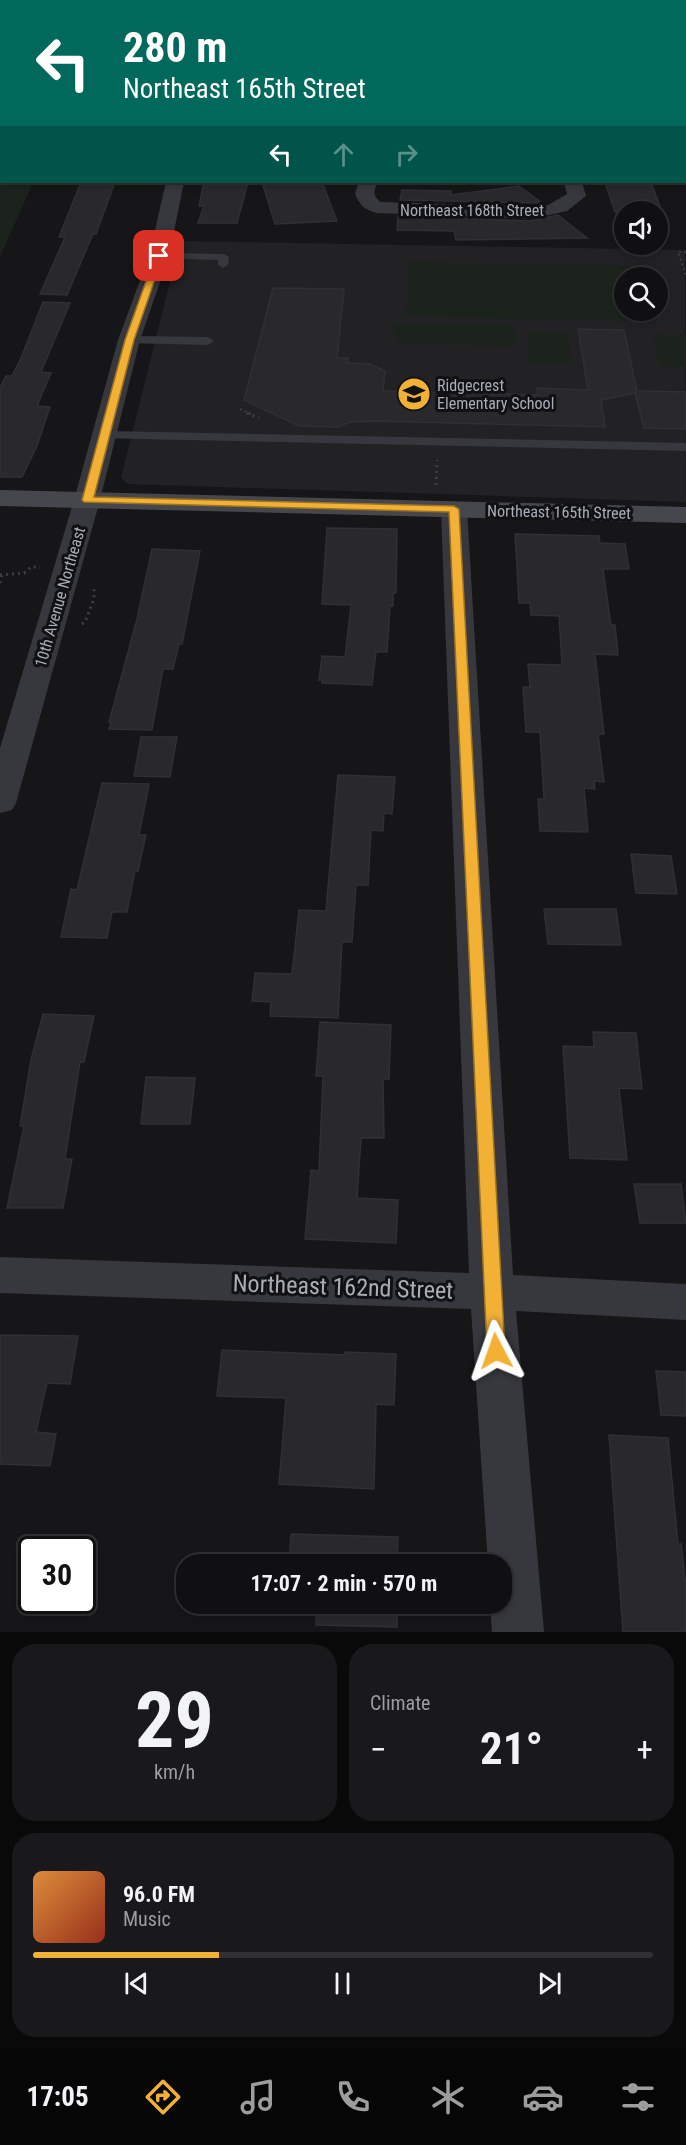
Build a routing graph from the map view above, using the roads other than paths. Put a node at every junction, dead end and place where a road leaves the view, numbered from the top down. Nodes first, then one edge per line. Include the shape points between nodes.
1 (175, 183) edge
2 (368, 183) edge
3 (573, 183) edge
4 (159, 256) junction
5 (223, 265) dead end
6 (129, 340) junction
7 (208, 341) dead end
8 (105, 435) junction
9 (686, 447) edge
10 (445, 496) junction
11 (0, 498) edge
12 (87, 500) junction
13 (686, 515) edge
14 (0, 803) edge
15 (0, 1275) edge
16 (492, 1292) junction
17 (686, 1302) edge
18 (518, 1632) edge

1 - 4 street, 10th Avenue Northeast
2 - 3 street, Northeast 168th Street via 364,193 367,201 377,207 530,213 566,205 577,196
4 - 5 lane via 224,257
4 - 6 street, 10th Avenue Northeast
6 - 7 lane
6 - 8 street, 10th Avenue Northeast
8 - 9 lane
8 - 12 street, 10th Avenue Northeast
10 - 12 street, Northeast 165th Street
10 - 13 street, Northeast 165th Street
10 - 16 street
11 - 12 street, Northeast 165th Street
12 - 14 street, 10th Avenue Northeast
15 - 16 street, Northeast 162nd Street
16 - 17 street, Northeast 162nd Street
16 - 18 street

